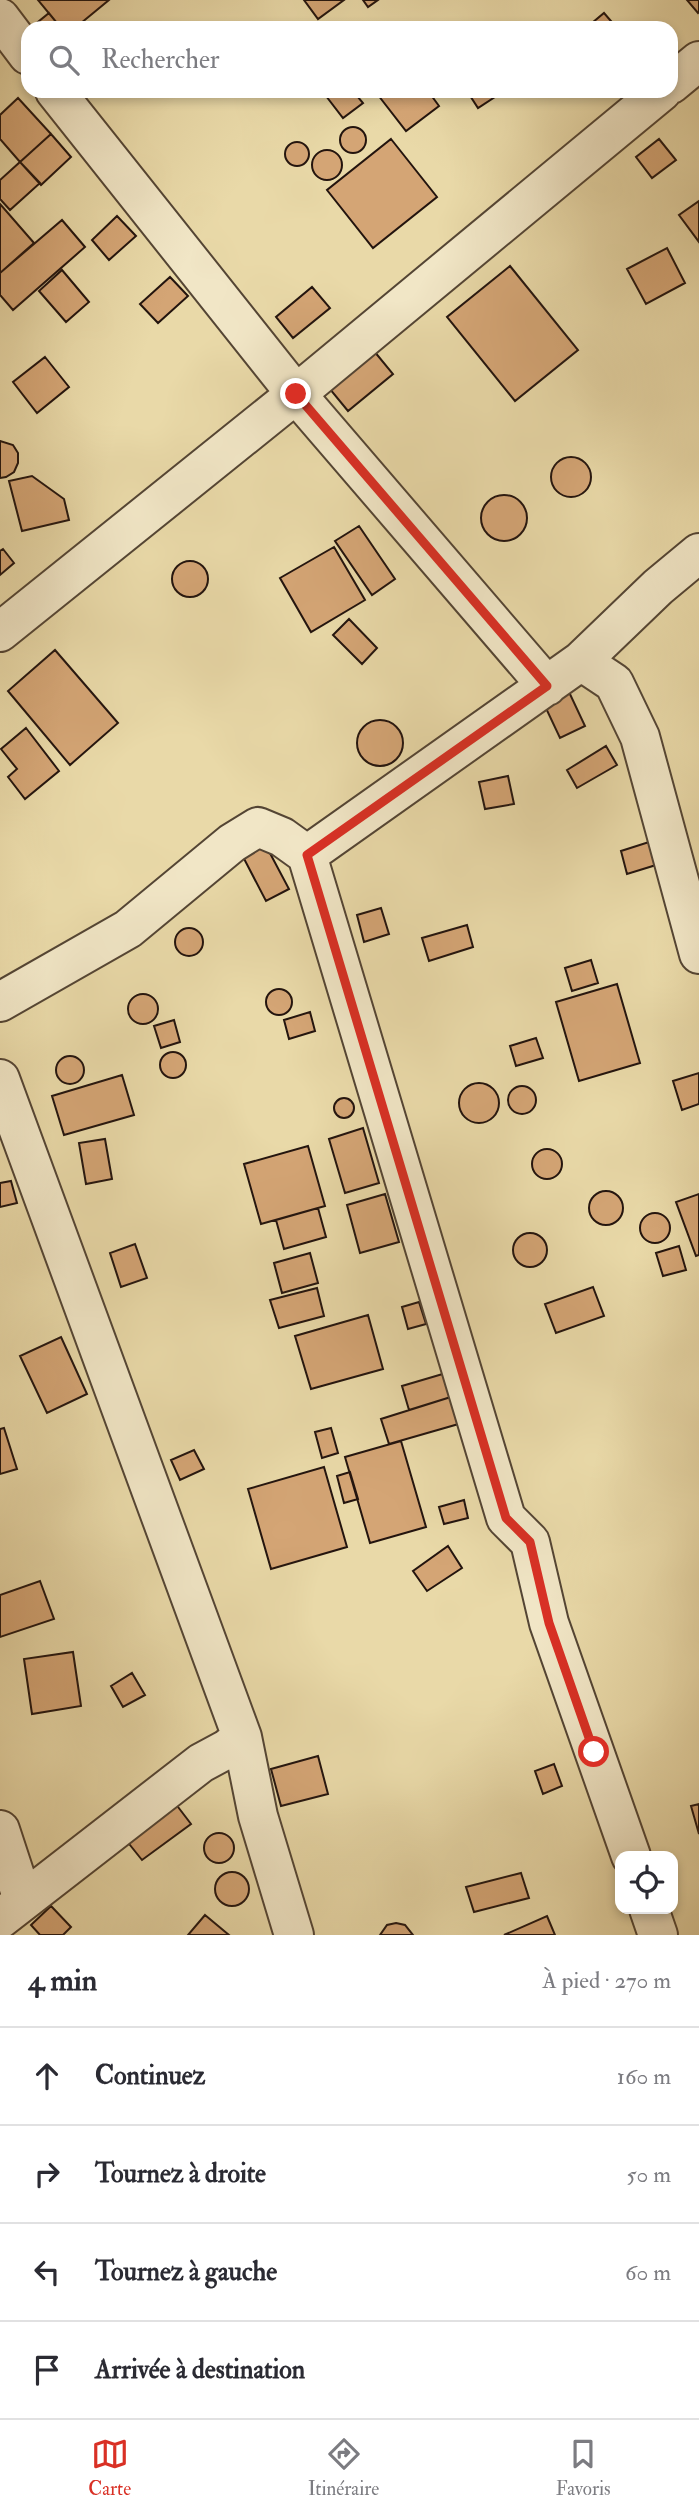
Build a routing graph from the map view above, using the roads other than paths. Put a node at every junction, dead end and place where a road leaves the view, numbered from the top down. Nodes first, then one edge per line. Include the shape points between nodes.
1 (0, 18) edge
2 (21, 46) edge
3 (699, 61) edge
4 (678, 78) edge
5 (60, 98) edge
6 (654, 98) edge
7 (296, 394) junction
8 (699, 554) edge
9 (0, 632) edge
10 (581, 661) junction
11 (547, 686) junction
12 (307, 855) junction
13 (688, 878) edge
14 (697, 943) edge
15 (0, 1002) edge
16 (0, 1079) edge
17 (242, 1737) junction
18 (0, 1830) edge
19 (629, 1851) edge
20 (11, 1910) edge
21 (651, 1914) edge
22 (294, 1935) edge
23 (658, 1935) edge

1 - 2 street
3 - 4 street
5 - 7 street
6 - 7 street
7 - 9 street
7 - 11 street
8 - 10 street
10 - 11 street
10 - 13 street via 614,683 640,737
11 - 12 street
12 - 15 street via 258,827 128,929
12 - 19 street via 506,1518 530,1542 549,1623
13 - 14 street
16 - 17 street
17 - 20 street via 201,1763
17 - 22 street via 258,1816
18 - 20 street
21 - 23 street

